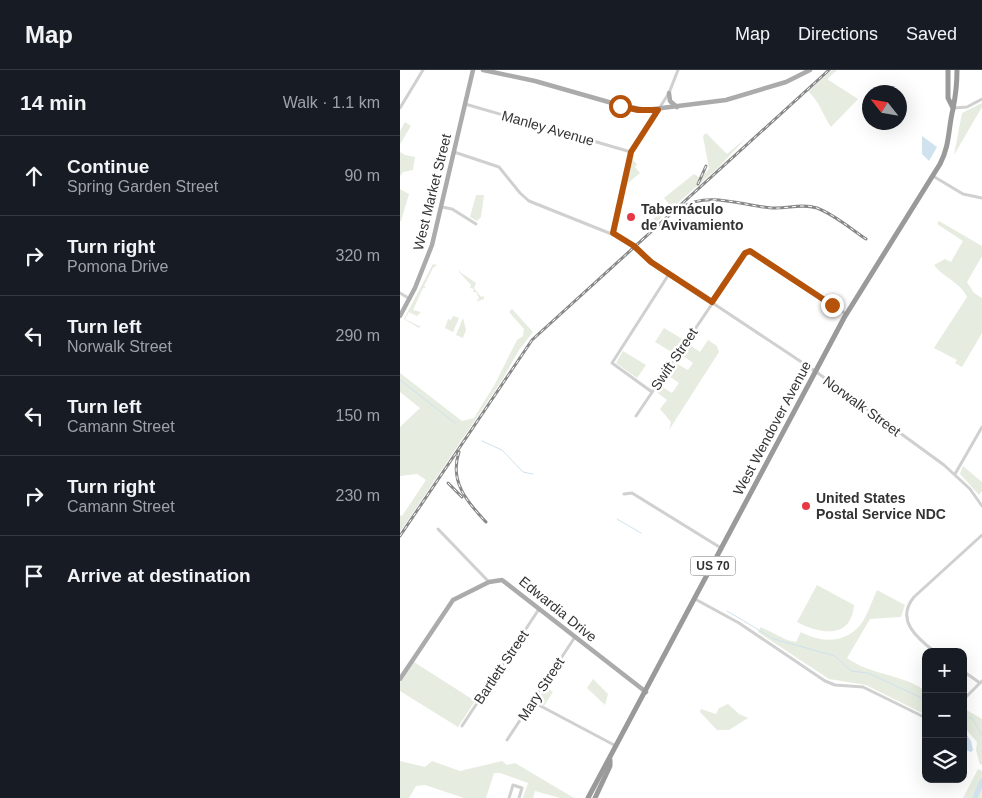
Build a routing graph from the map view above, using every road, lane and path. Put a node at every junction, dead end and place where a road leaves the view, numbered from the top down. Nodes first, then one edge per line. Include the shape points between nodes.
1 (423, 70) edge
2 (474, 70) edge
3 (483, 70) edge
4 (678, 70) edge
5 (810, 70) edge
6 (948, 70) edge
7 (957, 70) edge
8 (669, 94) junction
9 (982, 99) edge
10 (466, 104) junction
11 (677, 107) junction
12 (400, 108) edge
13 (953, 108) junction
14 (658, 110) junction
15 (454, 152) junction
16 (631, 152) junction
17 (934, 176) junction
18 (982, 198) edge
19 (442, 207) junction
20 (476, 224) dead end
21 (613, 233) junction
22 (670, 274) junction
23 (400, 294) edge
24 (410, 299) junction
25 (712, 302) junction
26 (846, 314) junction
27 (400, 316) edge
28 (815, 371) junction
29 (652, 392) junction
30 (636, 416) dead end
31 (982, 427) edge
32 (955, 474) junction
33 (624, 494) dead end
34 (982, 506) edge
35 (438, 529) dead end
36 (982, 535) edge
37 (722, 548) junction
38 (489, 582) junction
39 (695, 599) junction
40 (540, 608) junction
41 (575, 637) junction
42 (930, 648) edge
43 (967, 673) edge
44 (400, 679) edge
45 (981, 682) edge
46 (646, 692) junction
47 (967, 696) edge
48 (533, 702) junction
49 (922, 716) edge
50 (462, 726) dead end
51 (507, 740) dead end
52 (617, 747) junction
53 (610, 760) junction
54 (509, 798) edge
55 (519, 798) edge
56 (588, 798) edge
57 (595, 798) edge

1 - 12 street
2 - 10 main road, West Market Street
3 - 14 main road via 538,81 632,108
4 - 8 street
5 - 11 main road via 755,92
6 - 13 highway, West Wendover Avenue / US 70 via 948,98
7 - 13 highway, West Wendover Avenue / US 70
8 - 11 main road via 670,101
8 - 14 street
9 - 13 street via 967,107
10 - 15 main road, West Market Street
10 - 16 street, Manley Avenue
11 - 14 main road
13 - 17 highway, West Wendover Avenue / US 70 via 946,150
14 - 16 street
15 - 19 main road, West Market Street
15 - 21 street, Norwalk Street via 499,168 529,201
16 - 21 street
17 - 18 street via 963,194
17 - 26 highway, West Wendover Avenue / US 70
19 - 20 street via 452,209
19 - 24 main road, West Market Street via 428,257
21 - 22 street, Norwalk Street
22 - 25 street, Norwalk Street
22 - 29 street via 612,363
23 - 24 street
24 - 27 main road, West Market Street
25 - 26 street, Swift Street via 745,253 750,251
25 - 28 street, Norwalk Street
25 - 29 street, Swift Street
26 - 28 highway, West Wendover Avenue / US 70
28 - 32 street, Norwalk Street
28 - 37 highway, West Wendover Avenue / US 70
29 - 30 street, Swift Street
31 - 32 street
32 - 34 street, Norwalk Street
33 - 37 street via 632,494
35 - 38 street
36 - 42 street via 909,604 907,618 911,631
37 - 39 highway, West Wendover Avenue / US 70
38 - 40 main road, Edwardia Drive via 507,582
38 - 44 main road via 446,607
39 - 46 highway, West Wendover Avenue / US 70
39 - 49 street via 739,623 825,681 863,687
40 - 41 main road, Edwardia Drive
40 - 50 street, Bartlett Street
41 - 46 main road, Edwardia Drive
41 - 48 street, Mary Street
43 - 45 street
45 - 47 street
46 - 52 highway, West Wendover Avenue / US 70
48 - 51 street, Mary Street
48 - 52 street
52 - 53 highway, West Wendover Avenue / US 70
53 - 56 highway, West Wendover Avenue / US 70 via 604,764
53 - 57 highway, West Wendover Avenue / US 70
54 - 55 street via 513,785 522,788

